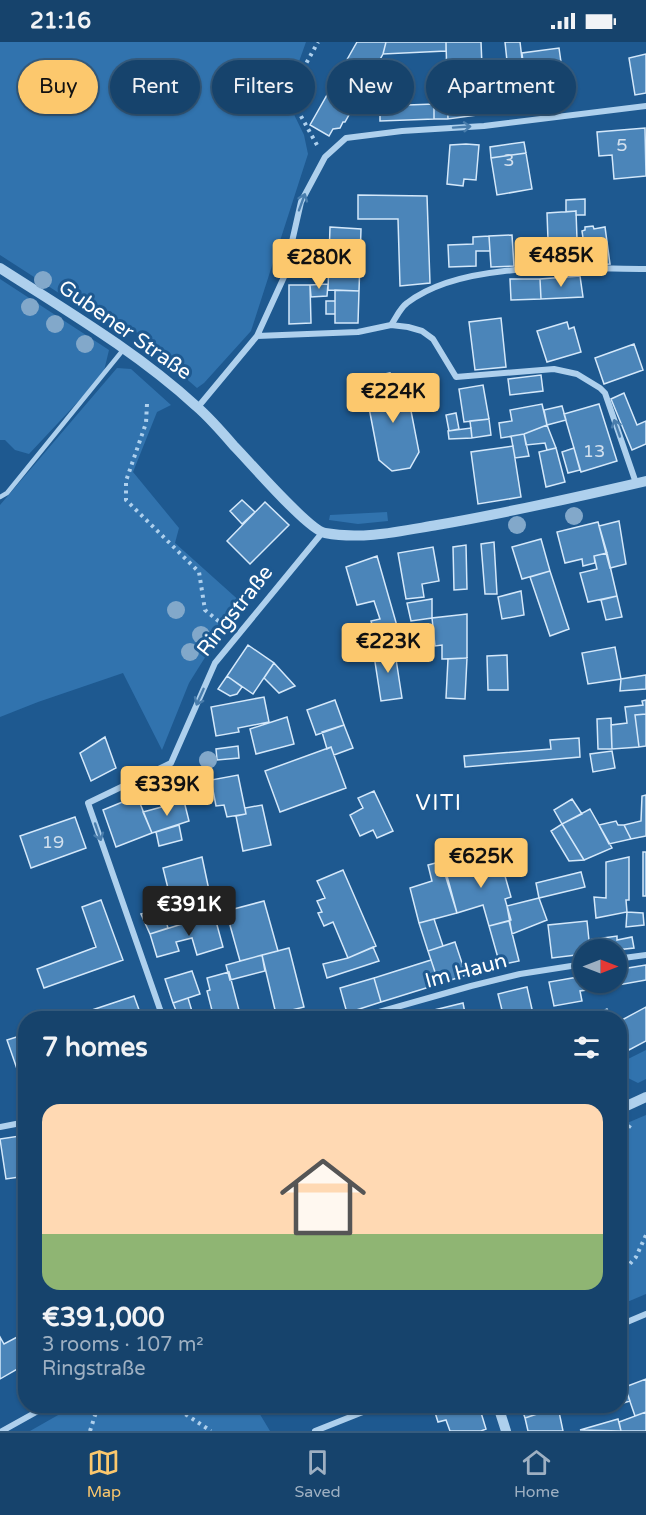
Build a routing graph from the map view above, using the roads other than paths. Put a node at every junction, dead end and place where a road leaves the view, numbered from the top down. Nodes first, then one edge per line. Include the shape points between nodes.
1 (646, 106) edge
2 (0, 268) edge
3 (646, 269) edge
4 (391, 325) junction
5 (257, 336) junction
6 (124, 348) junction
7 (198, 407) junction
8 (641, 482) edge
9 (0, 497) edge
10 (322, 533) junction
11 (646, 955) edge
12 (627, 958) edge
13 (573, 966) edge
14 (161, 1011) edge
15 (383, 1011) edge
16 (646, 1097) edge
17 (627, 1106) edge
18 (18, 1124) edge
19 (0, 1127) edge
20 (646, 1314) edge
21 (627, 1322) edge
22 (34, 1413) edge
23 (360, 1413) edge
24 (500, 1413) edge
25 (2, 1431) edge
26 (315, 1431) edge
27 (506, 1431) edge

5 -> 1 street via 284,277 301,202 325,157 346,138
2 - 6 street, Gubener Straße
3 - 4 street via 506,270 451,281 405,304
4 - 5 street via 358,332
8 -> 4 street via 605,393 584,378 554,369 456,377 433,339 422,331
5 - 7 street
6 - 7 street, Gubener Straße
6 - 9 lane
7 - 10 street, Gubener Straße via 280,495
8 - 10 street via 393,533
10 -> 14 street, Ringstraße via 215,663 171,763 88,803
11 - 12 street
13 - 15 street, Im Haun via 481,983
16 - 17 street
18 - 19 street
20 - 21 street
22 - 25 street
23 - 26 street
24 - 27 street

